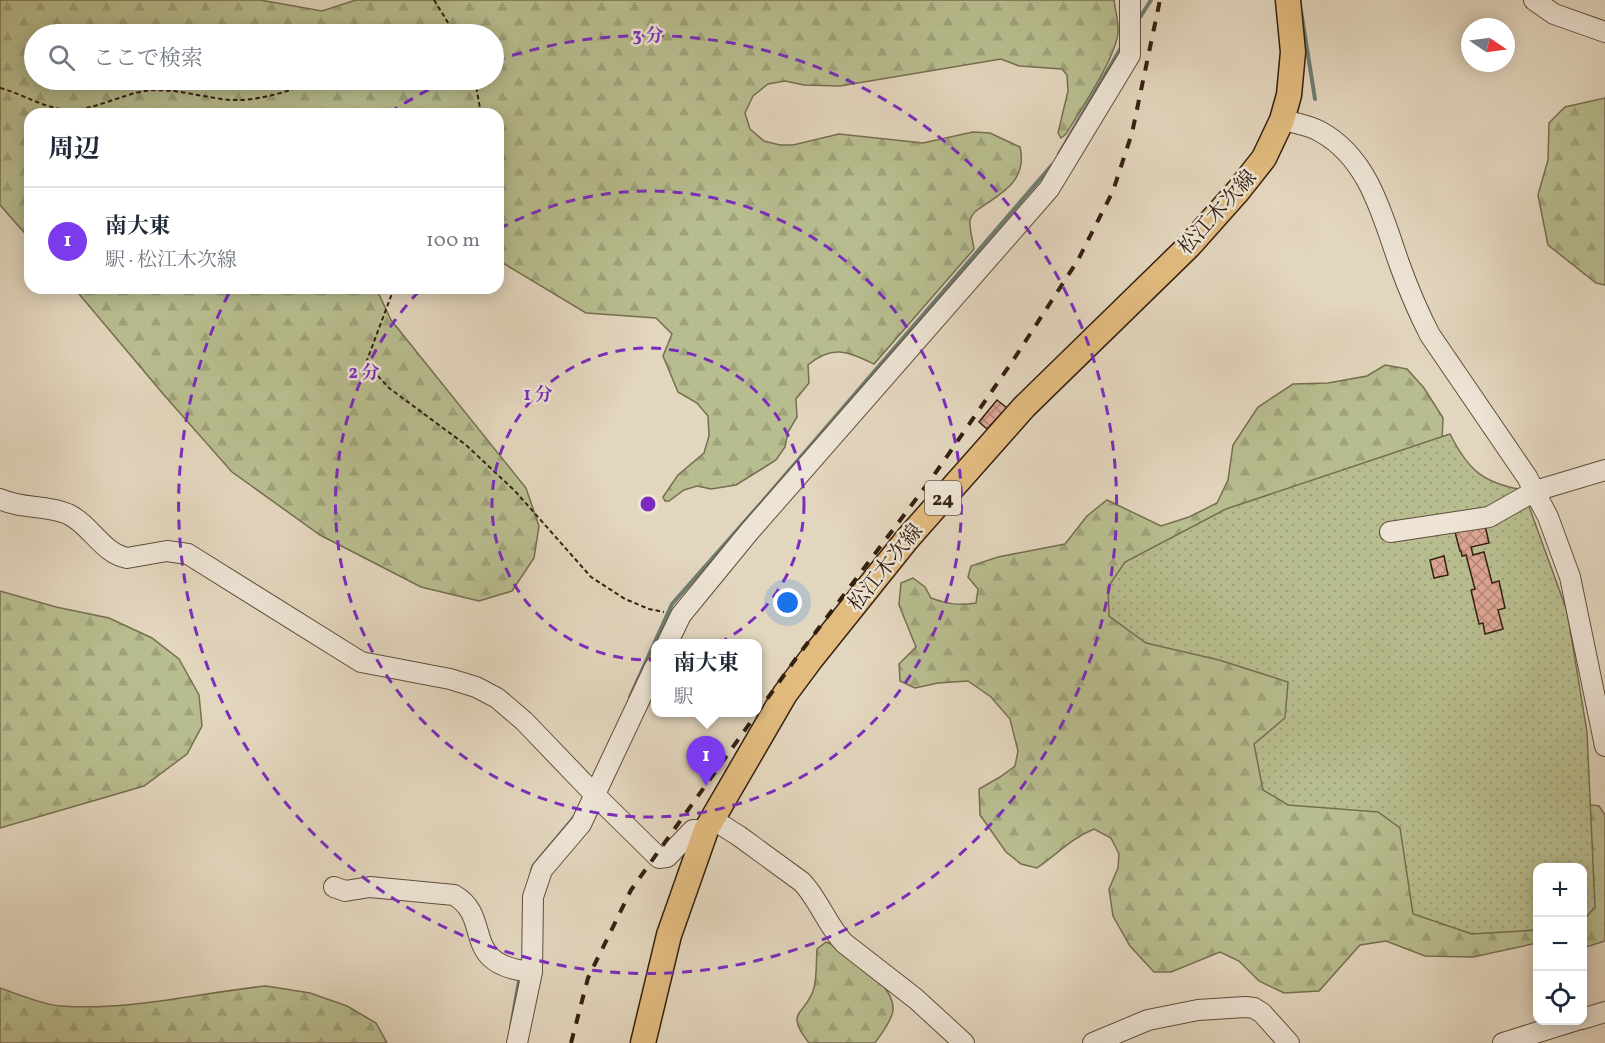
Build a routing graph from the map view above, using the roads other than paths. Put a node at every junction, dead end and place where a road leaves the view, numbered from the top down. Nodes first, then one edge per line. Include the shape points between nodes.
1 (1130, 0) edge
2 (1288, 0) edge
3 (1534, 0) edge
4 (1605, 32) edge
5 (1282, 120) junction
6 (1605, 470) edge
7 (1535, 491) junction
8 (0, 500) edge
9 (1390, 532) dead end
10 (669, 639) edge
11 (651, 675) edge
12 (1602, 714) edge
13 (1605, 746) edge
14 (591, 791) junction
15 (709, 825) junction
16 (334, 886) dead end
17 (525, 972) junction
18 (1605, 1012) edge
19 (1587, 1017) edge
20 (1561, 1025) edge
21 (517, 1043) edge
22 (642, 1043) edge
23 (964, 1043) edge
24 (1093, 1043) edge
25 (1289, 1043) edge
26 (1503, 1043) edge

1 - 10 street via 1130,55 1049,189 749,532 681,615
2 - 5 main road, 松江木次線 / 24 via 1293,52
3 - 4 street via 1554,14
5 - 7 street via 1323,133 1359,167 1379,203 1430,335
5 - 15 main road, 松江木次線 / 24 via 1264,158 1189,246 1024,407 908,538 785,694
6 - 7 street
7 - 9 street via 1489,517
7 - 12 street via 1570,577
8 - 14 street via 69,515 122,557 167,551 188,554 361,662 450,680 483,691 518,715
11 - 14 street
12 - 13 street
14 - 15 street via 662,859 693,830
14 - 17 street via 581,824 542,870 533,897
15 - 22 main road, 松江木次線 / 24 via 669,935
15 - 23 street via 739,836 802,882 844,943 916,999
16 - 17 street via 345,891 369,887 454,896 470,912 485,953 501,965
17 - 21 street
18 - 19 street
20 - 26 street
24 - 25 street via 1148,1020 1198,1010 1245,1007 1262,1013

